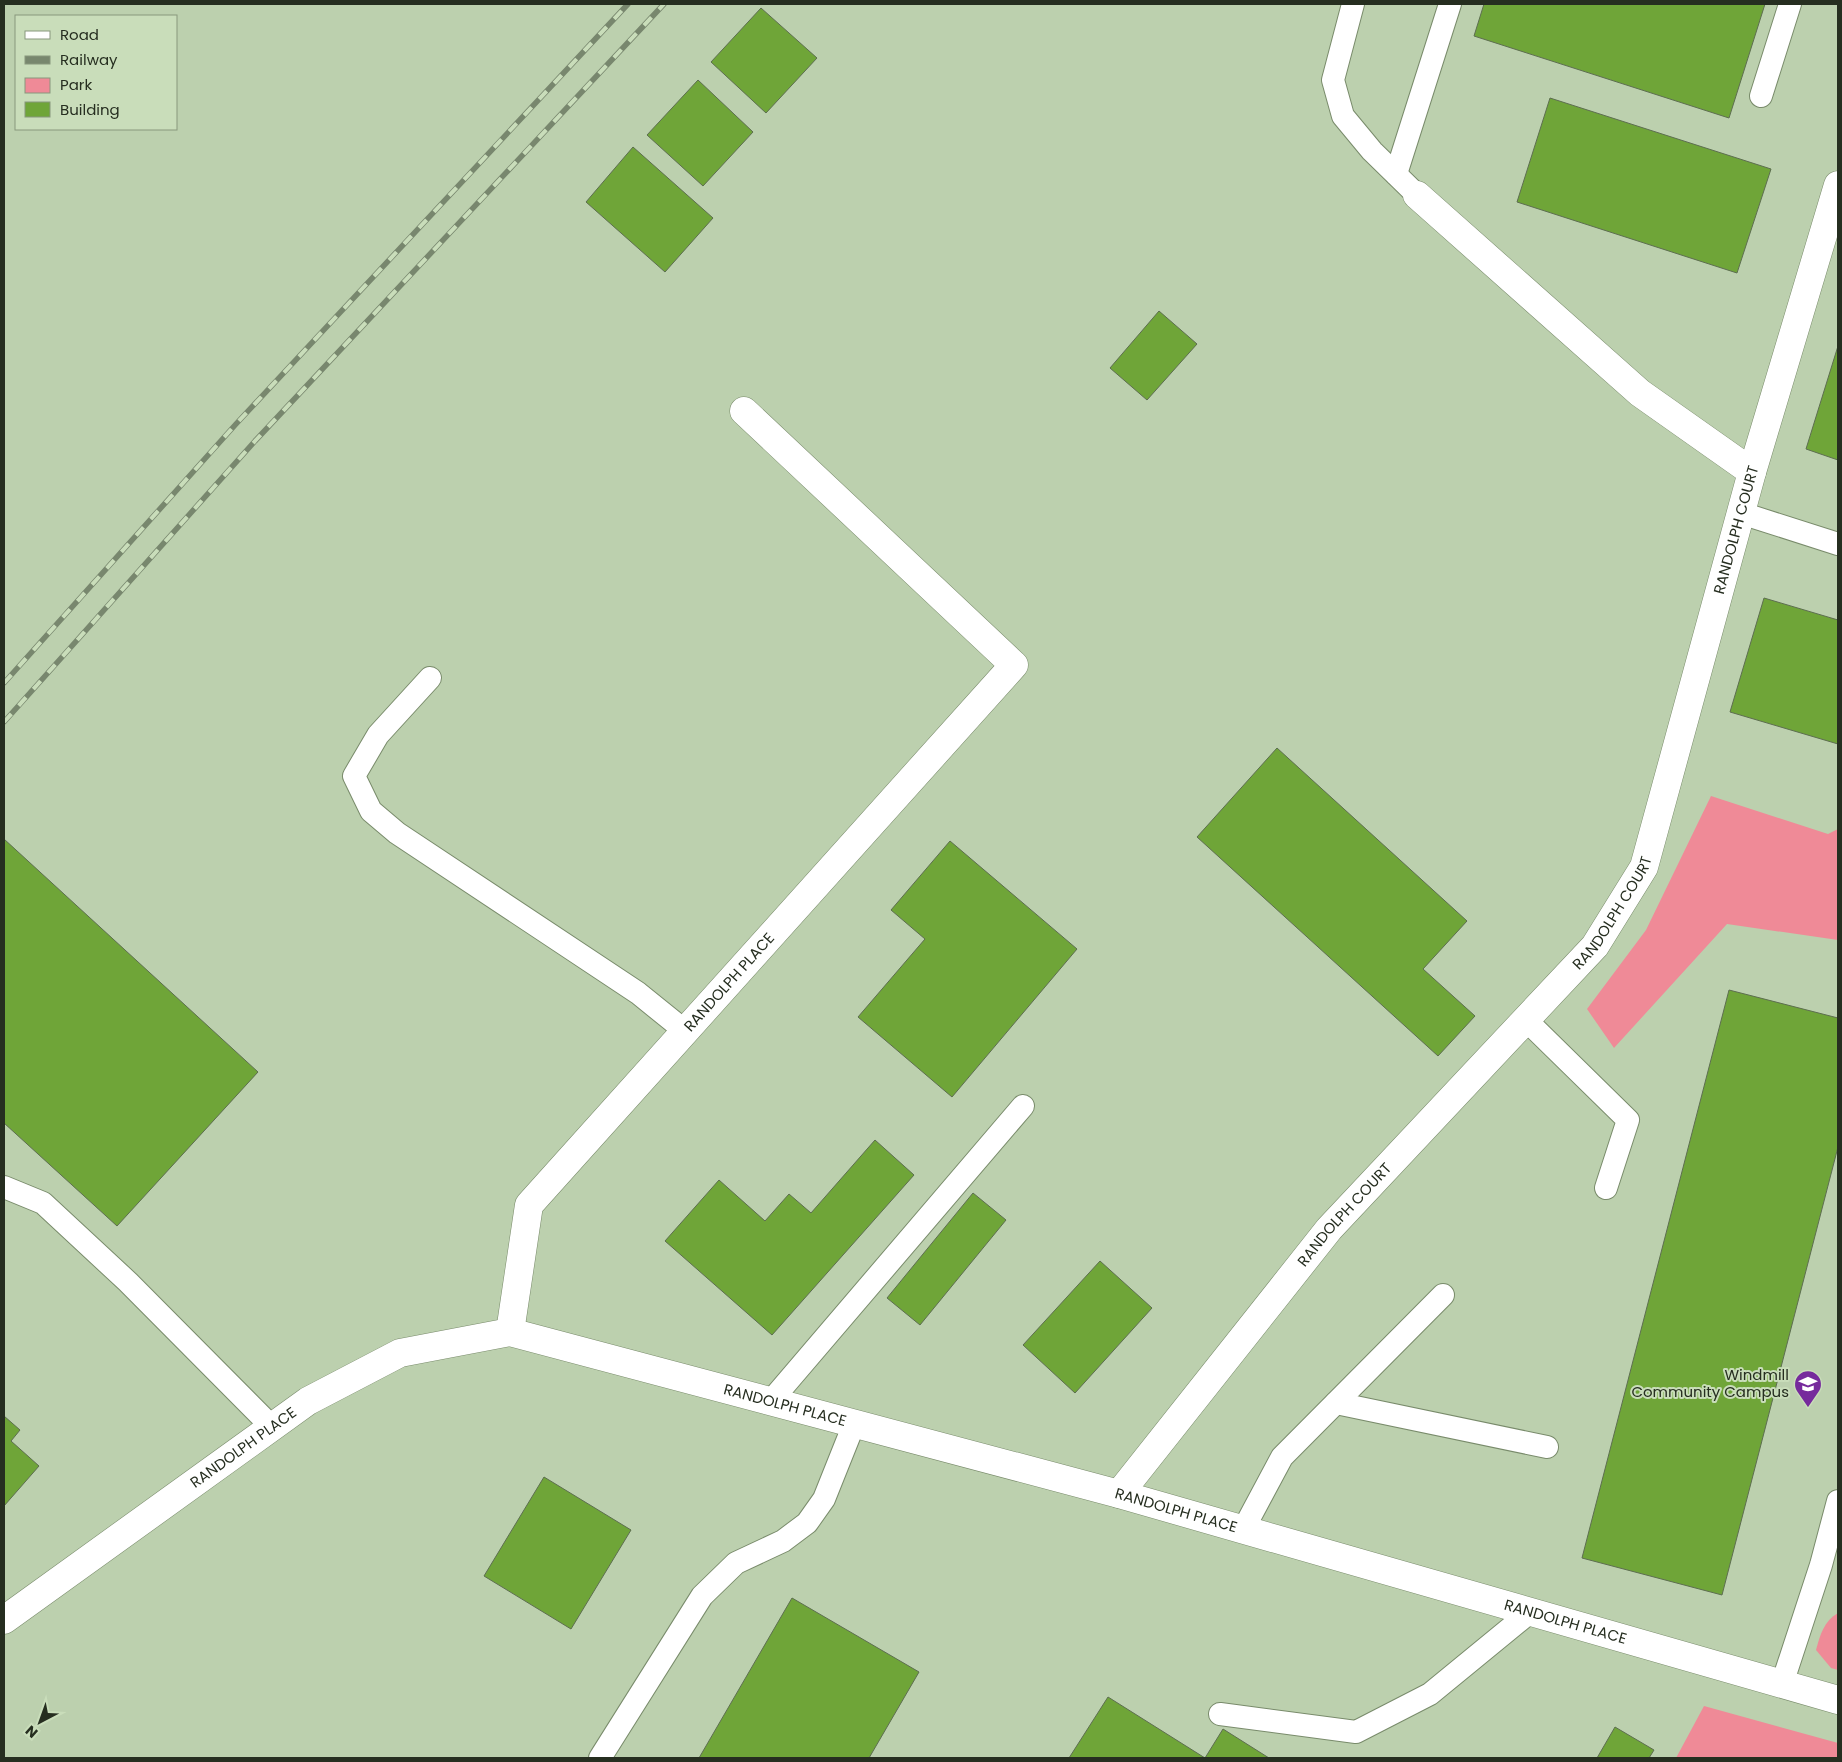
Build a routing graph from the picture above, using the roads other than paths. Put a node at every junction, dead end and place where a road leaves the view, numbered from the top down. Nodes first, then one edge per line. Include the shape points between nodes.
1 (1353, 4) edge
2 (1450, 4) edge
3 (1790, 4) edge
4 (1761, 96) dead end
5 (1396, 174) junction
6 (1838, 185) edge
7 (1417, 195) joint
8 (1832, 229) edge
9 (744, 411) dead end
10 (1752, 472) junction
11 (1741, 513) junction
12 (1838, 544) edge
13 (430, 678) dead end
14 (1526, 1020) junction
15 (685, 1031) junction
16 (1023, 1106) dead end
17 (4, 1188) edge
18 (1606, 1188) dead end
19 (1443, 1295) dead end
20 (510, 1332) junction
21 (770, 1402) junction
22 (1336, 1403) junction
23 (854, 1424) junction
24 (272, 1426) junction
25 (1547, 1447) dead end
26 (1119, 1494) junction
27 (1838, 1501) edge
28 (1243, 1530) junction
29 (1530, 1612) junction
30 (4, 1620) edge
31 (1782, 1684) junction
32 (1838, 1700) edge
33 (1220, 1714) dead end
34 (600, 1758) edge

1 - 5 lane via 1333,80 1343,116
2 - 5 lane
3 - 4 lane
5 - 7 lane
6 - 8 street, RANDOLPH COURT
7 - 10 street via 1640,393
8 - 10 street, RANDOLPH COURT
9 - 15 street, RANDOLPH PLACE via 1014,665
10 - 11 street, RANDOLPH COURT
11 - 12 lane
11 - 14 street, RANDOLPH COURT via 1644,867 1595,946
13 - 15 lane via 378,735 354,776 371,811 397,834 638,993
14 - 18 lane via 1628,1120
14 - 26 street, RANDOLPH COURT via 1329,1229
15 - 20 street, RANDOLPH PLACE via 528,1205
16 - 21 lane
17 - 24 lane via 43,1203 128,1282
19 - 22 lane
20 - 21 street, RANDOLPH PLACE
20 - 24 street, RANDOLPH PLACE via 400,1353 308,1401
21 - 23 street, RANDOLPH PLACE
22 - 25 lane
22 - 28 lane via 1282,1458
23 - 26 street, RANDOLPH PLACE
23 - 34 lane via 824,1499 807,1523 782,1541 736,1563 702,1596
24 - 30 street, RANDOLPH PLACE
26 - 28 street, RANDOLPH PLACE
27 - 31 lane
28 - 29 street, RANDOLPH PLACE
29 - 31 street, RANDOLPH PLACE
29 - 33 lane via 1430,1694 1356,1732
31 - 32 street, RANDOLPH PLACE

